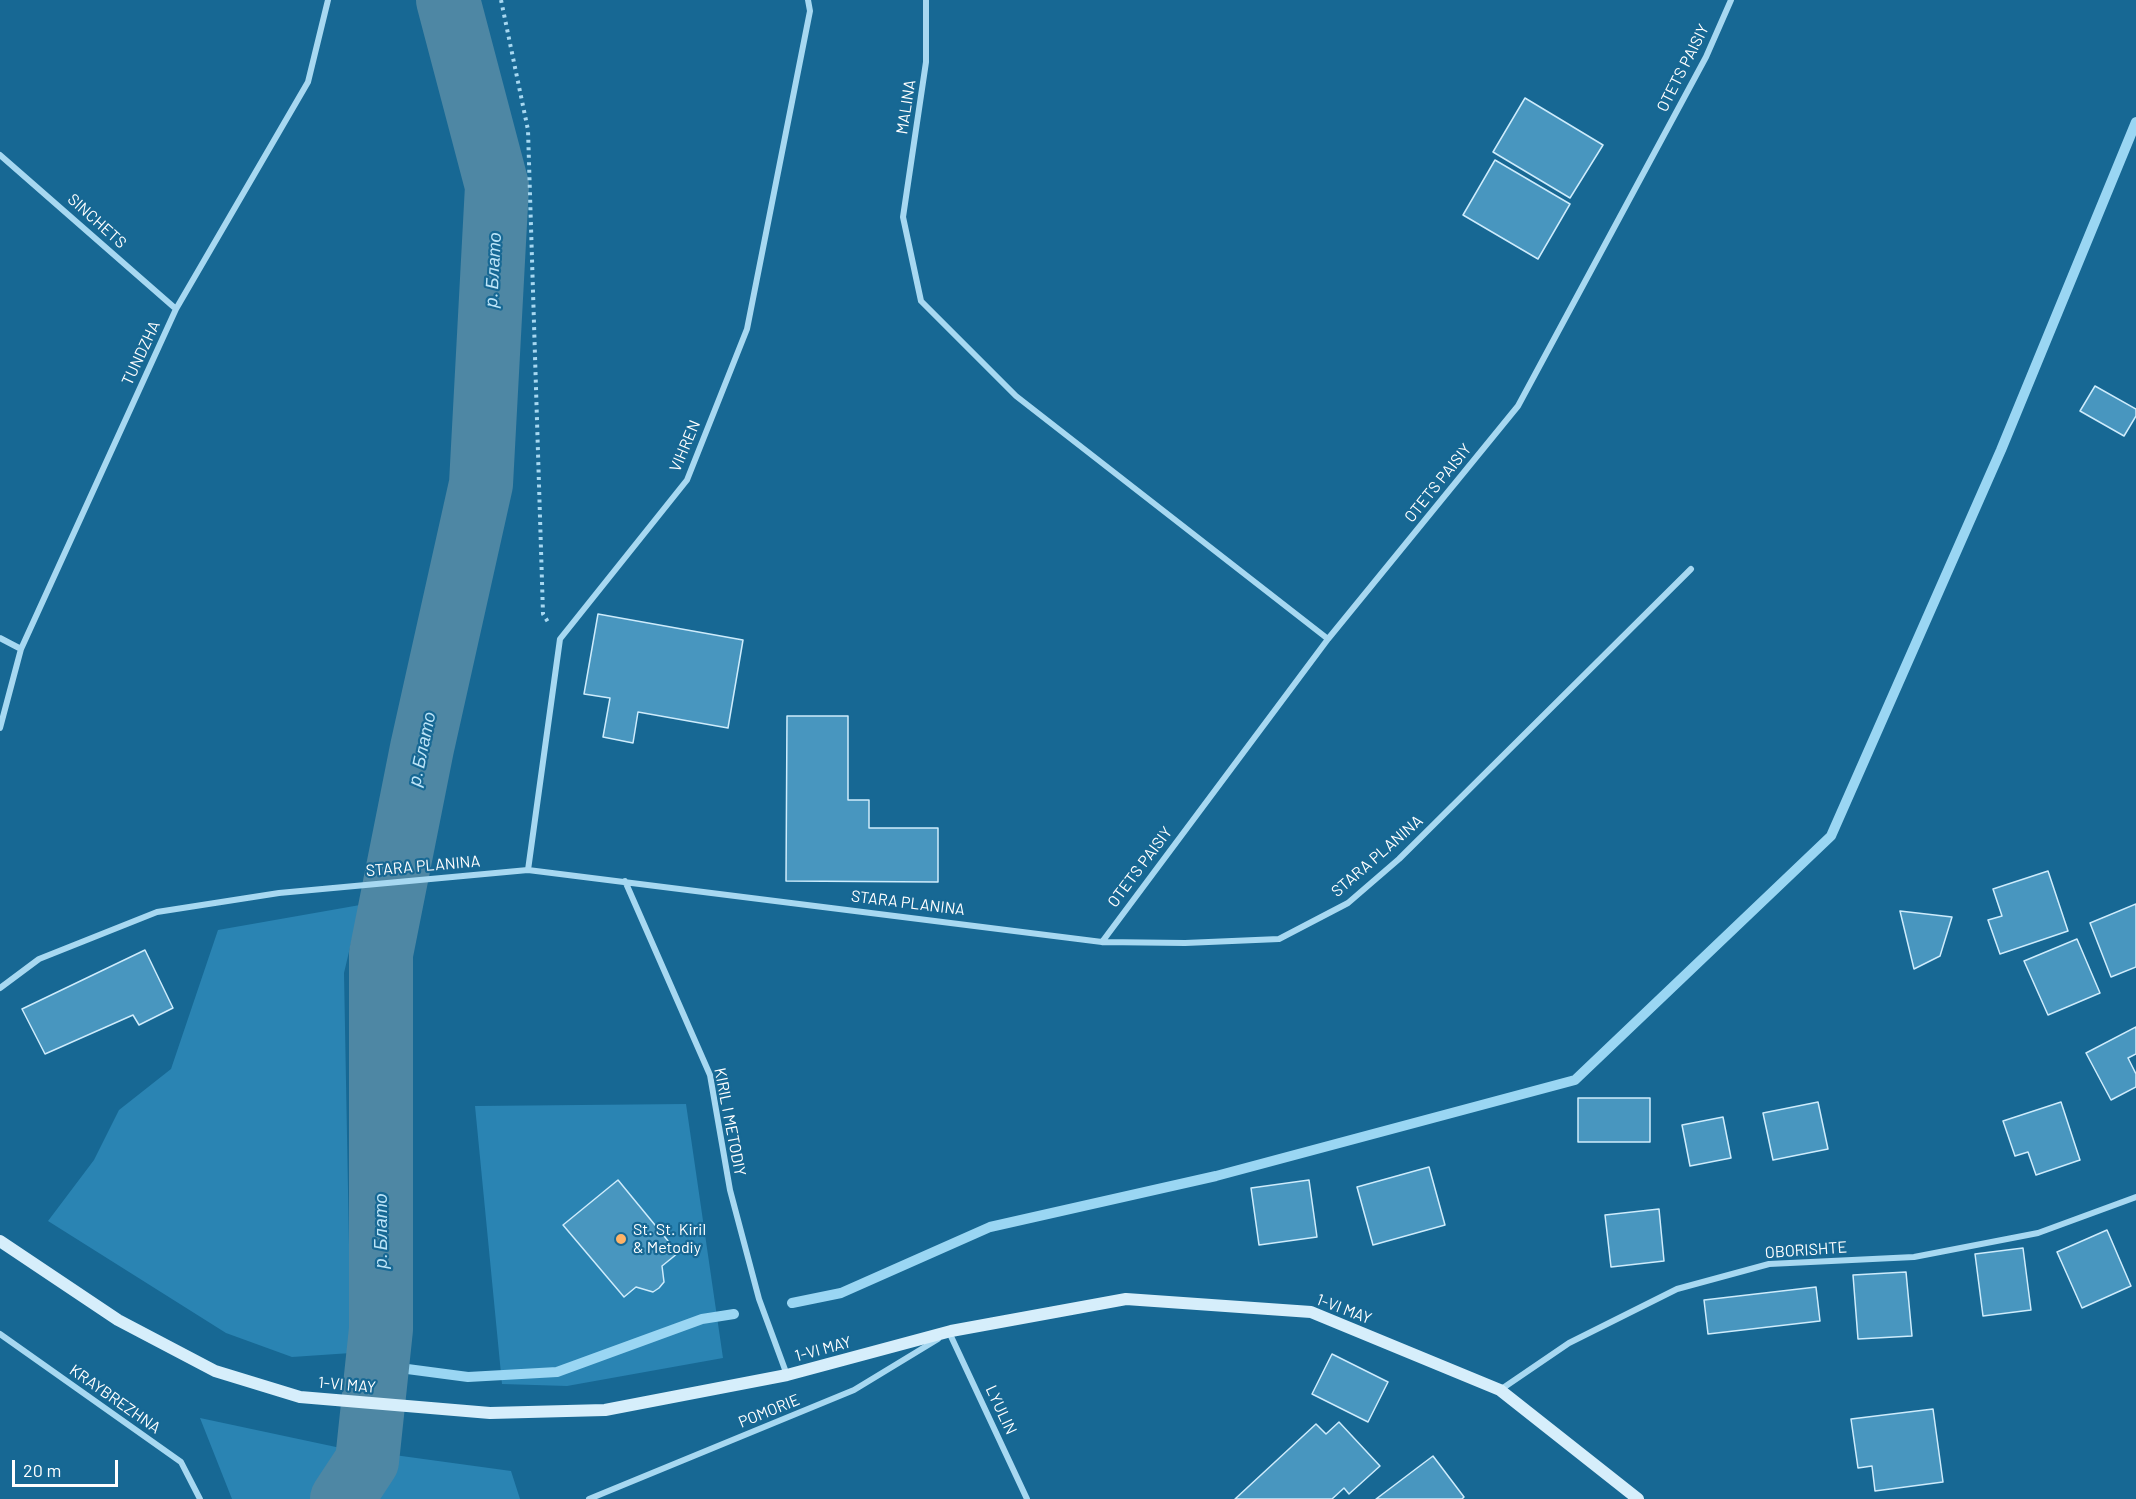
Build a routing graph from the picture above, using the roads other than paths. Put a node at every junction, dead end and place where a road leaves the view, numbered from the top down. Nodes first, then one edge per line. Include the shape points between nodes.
1 (328, 0) edge
2 (808, 0) edge
3 (926, 0) edge
4 (1731, 0) edge
5 (0, 155) edge
6 (176, 309) junction
7 (1691, 569) dead end
8 (0, 638) edge
9 (1328, 639) junction
10 (21, 649) junction
11 (0, 728) edge
12 (528, 870) junction
13 (625, 881) junction
14 (1102, 942) junction
15 (0, 988) edge
16 (2136, 1197) edge
17 (0, 1241) edge
18 (951, 1331) junction
19 (0, 1334) edge
20 (787, 1375) junction
21 (1500, 1390) junction
22 (200, 1499) edge
23 (589, 1499) edge
24 (1027, 1499) edge
25 (1638, 1499) edge

1 - 6 street, TUNDZHA via 308,82
2 - 12 street, VIHREN via 810,11 747,328 687,480 560,639
3 - 9 street, MALINA via 927,62 903,217 921,301 1016,396
4 - 9 street, OTETS PAISIY via 1706,57 1518,406
5 - 6 street, SINCHETS
6 - 10 street, TUNDZHA
7 - 14 street, STARA PLANINA via 1399,859 1348,903 1279,939
8 - 10 street
9 - 14 street, OTETS PAISIY
10 - 11 street, TUNDZHA
12 - 13 street, STARA PLANINA
12 - 15 street, STARA PLANINA via 279,893 157,912 39,959
13 - 14 street, STARA PLANINA
13 - 20 street, KIRIL I METODIY via 710,1076 730,1190 759,1299
16 - 21 street, OBORISHTE via 2038,1233 1914,1257 1769,1264 1677,1289 1569,1343
17 - 20 street, 1-VI MAY via 118,1320 215,1371 300,1397 490,1413 605,1410
18 - 20 street, 1-VI MAY
18 - 21 street, 1-VI MAY via 1126,1299 1311,1312
18 - 23 street, POMORIE via 854,1390
18 - 24 street, LYULIN
19 - 22 street, KRAYBREZHNA via 181,1462
21 - 25 street, 1-VI MAY

